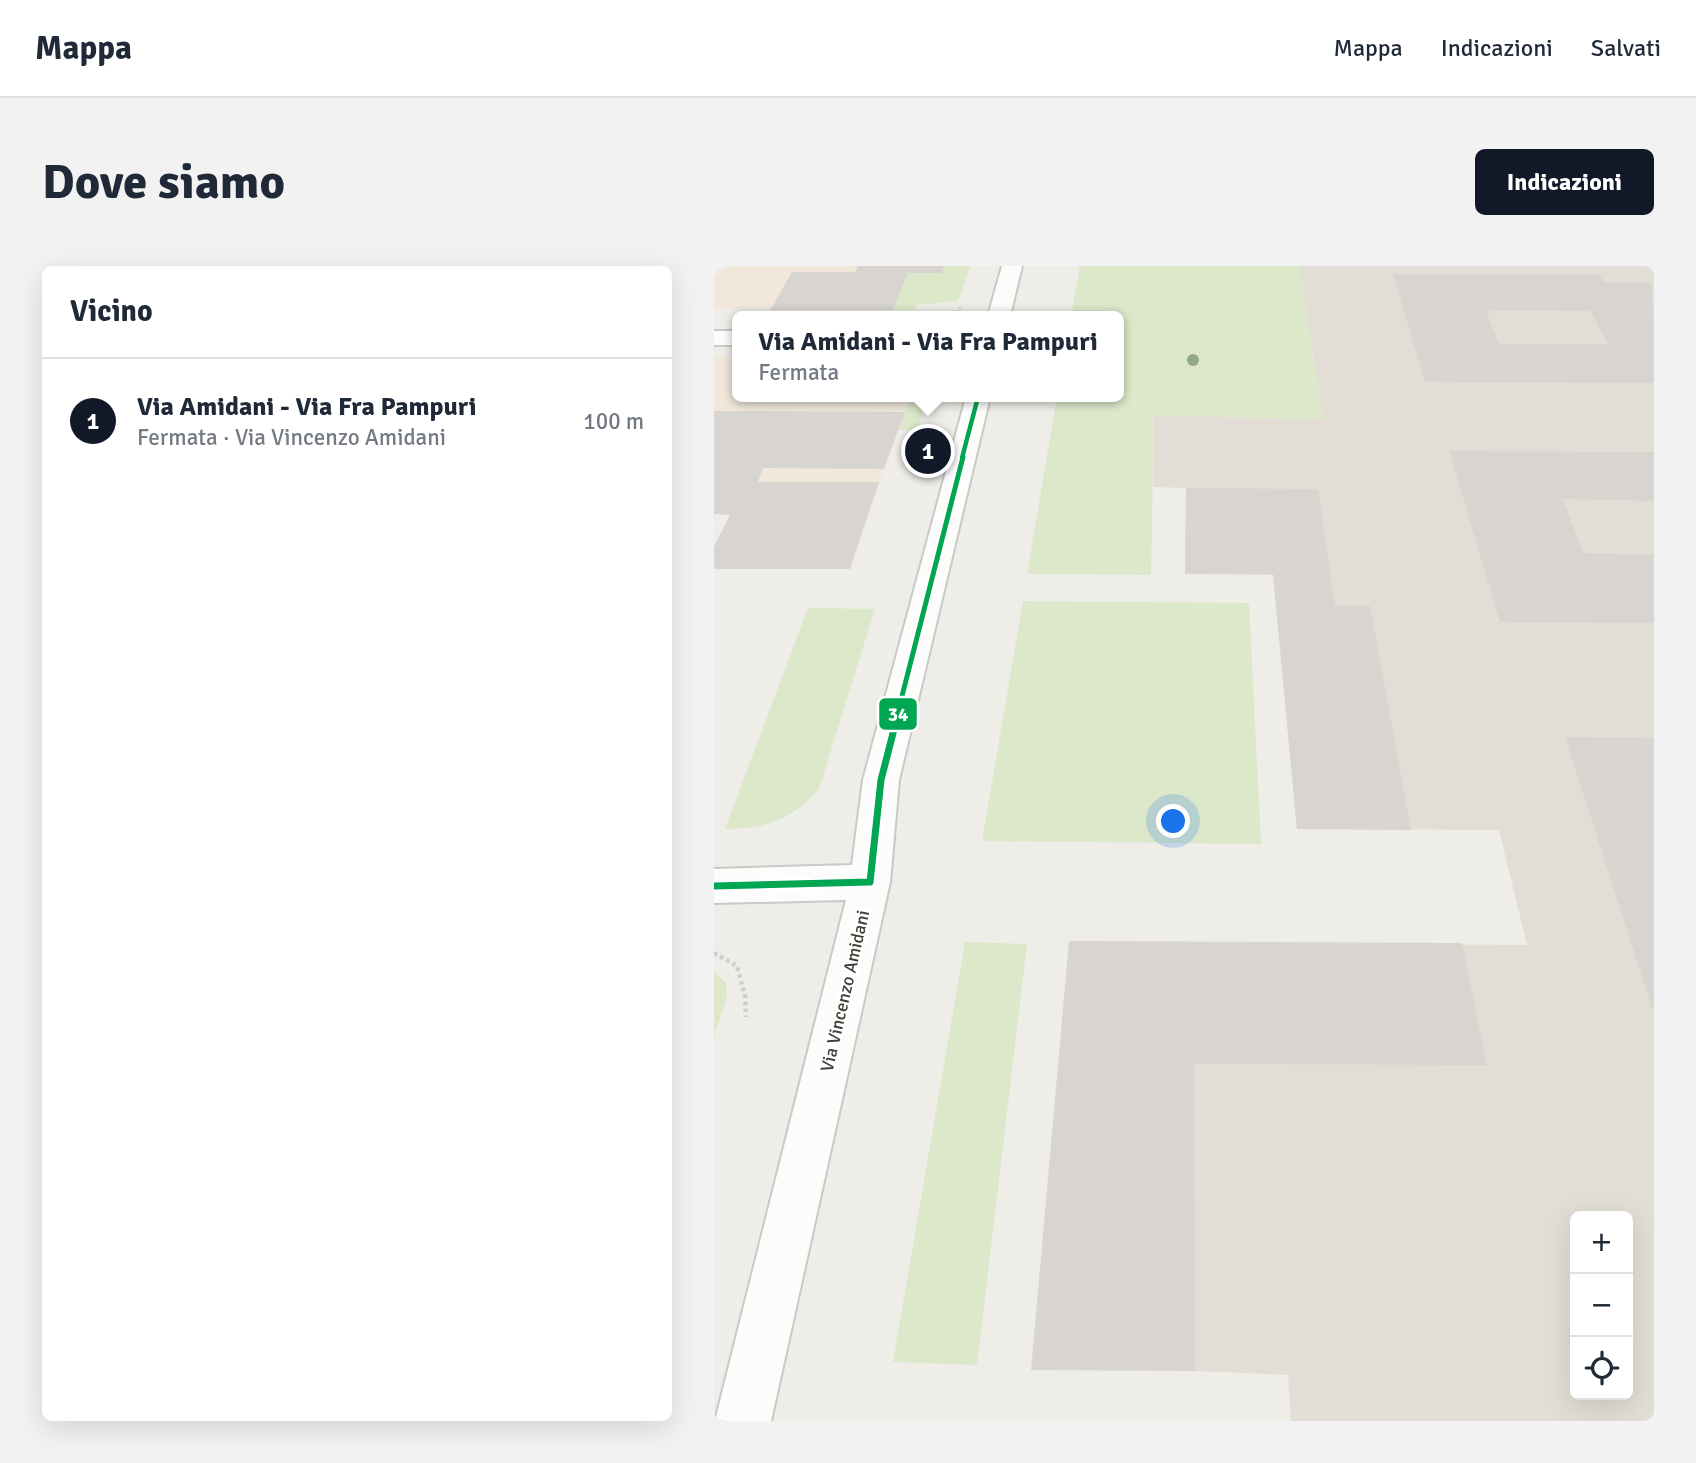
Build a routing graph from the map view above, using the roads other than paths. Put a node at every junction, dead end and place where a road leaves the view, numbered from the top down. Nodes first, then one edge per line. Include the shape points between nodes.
1 (1021, 270) edge
2 (1002, 306) edge
3 (714, 338) edge
4 (732, 338) edge
5 (977, 402) edge
6 (870, 882) junction
7 (714, 886) edge
8 (743, 1421) edge

1 - 2 street
3 - 4 street
5 - 6 street, Via Vincenzo Amidani via 881,780
6 - 7 street
6 - 8 street, Via Vincenzo Amidani

